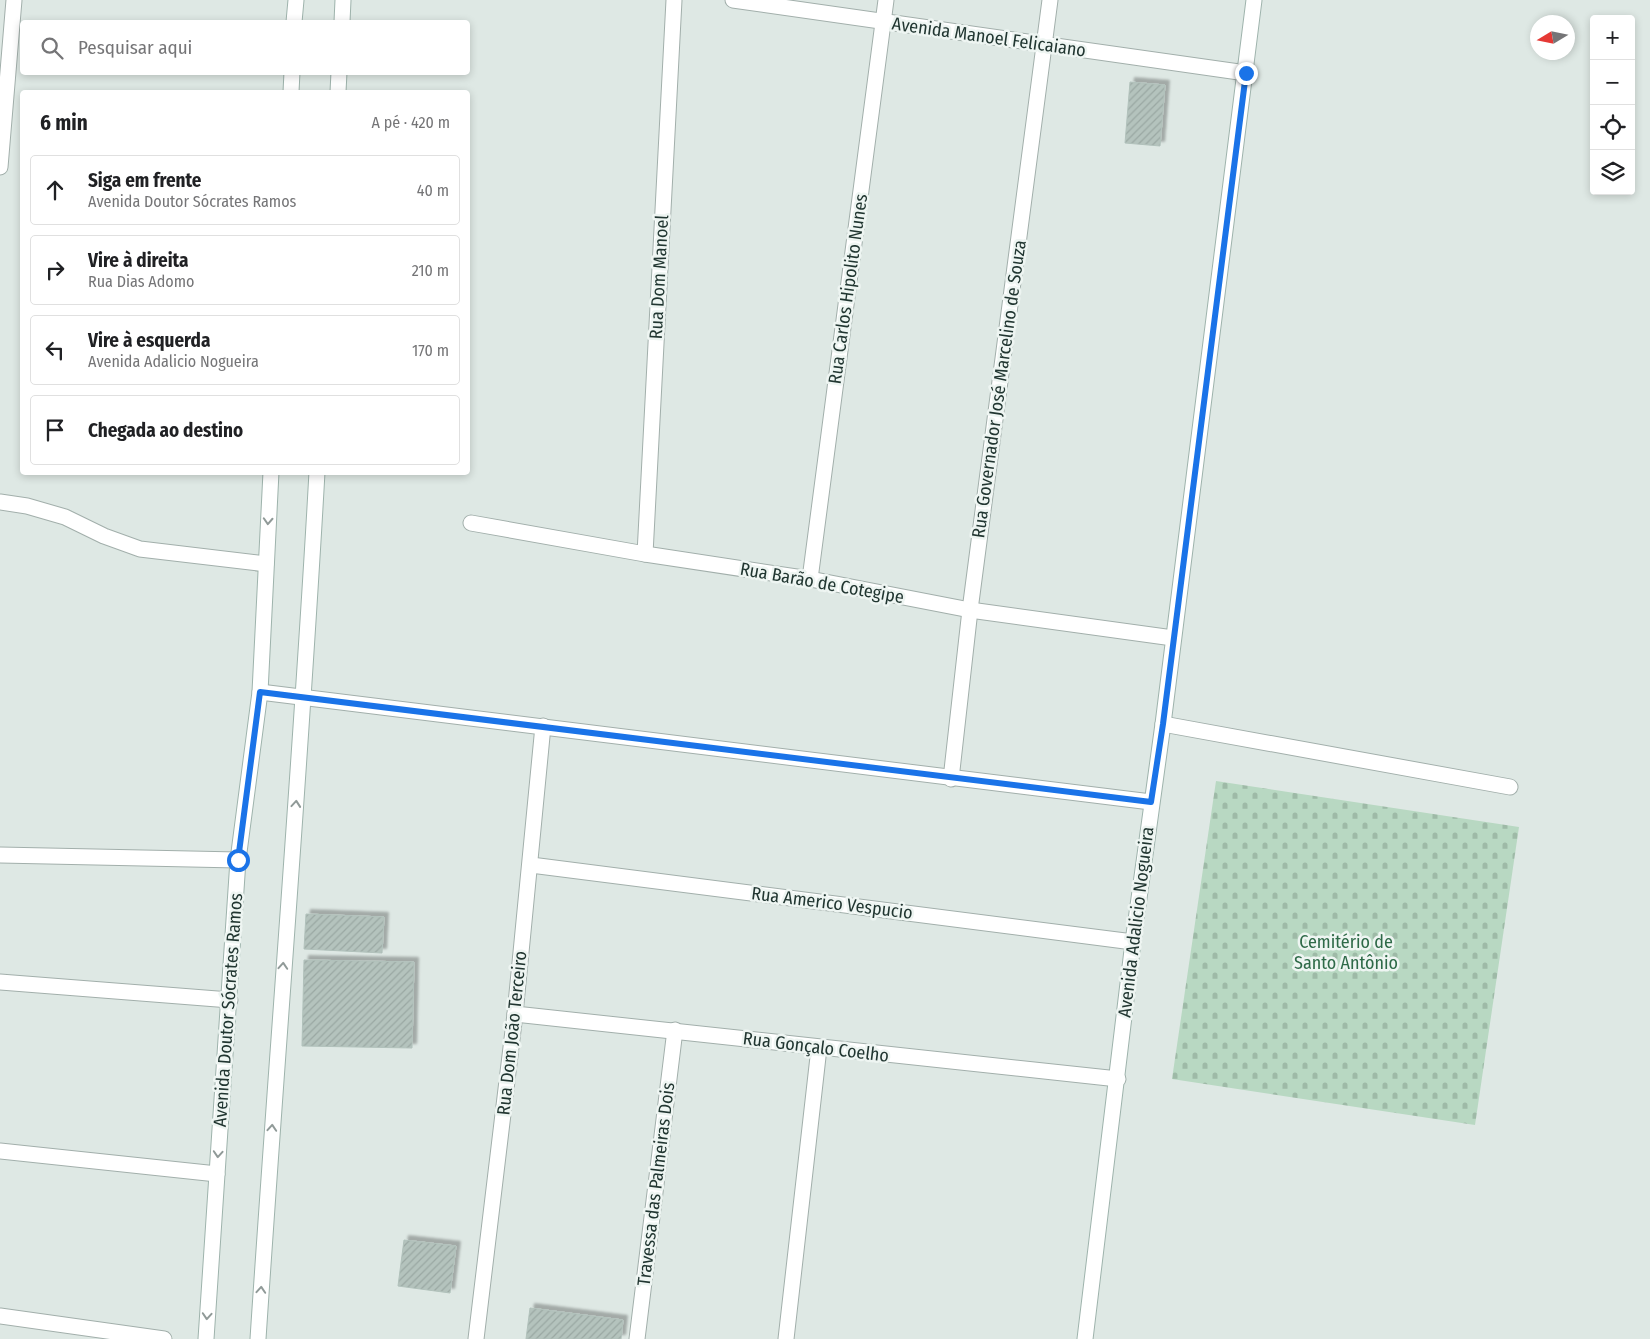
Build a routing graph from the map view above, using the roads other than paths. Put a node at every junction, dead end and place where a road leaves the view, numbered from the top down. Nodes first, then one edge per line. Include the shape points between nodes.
1 (14, 0) edge
2 (296, 0) edge
3 (343, 0) edge
4 (674, 0) edge
5 (733, 0) edge
6 (886, 0) edge
7 (1050, 0) edge
8 (1254, 0) edge
9 (752, 1) edge
10 (294, 20) edge
11 (342, 20) edge
12 (883, 22) junction
13 (1045, 44) junction
14 (1246, 73) junction
15 (292, 75) edge
16 (339, 75) edge
17 (291, 90) edge
18 (338, 90) edge
19 (0, 167) edge
20 (271, 475) edge
21 (317, 475) edge
22 (0, 502) edge
23 (471, 524) dead end
24 (645, 554) junction
25 (266, 564) junction
26 (810, 578) junction
27 (970, 610) junction
28 (1173, 638) junction
29 (260, 692) junction
30 (304, 697) junction
31 (1163, 724) junction
32 (542, 726) junction
33 (951, 779) junction
34 (1510, 787) dead end
35 (1151, 802) junction
36 (0, 855) edge
37 (238, 860) junction
38 (531, 864) junction
39 (1133, 942) junction
40 (0, 982) edge
41 (230, 1000) junction
42 (515, 1014) junction
43 (675, 1030) junction
44 (819, 1048) junction
45 (1118, 1079) junction
46 (0, 1151) edge
47 (217, 1174) junction
48 (0, 1316) edge
49 (164, 1339) edge
50 (206, 1339) edge
51 (258, 1339) edge
52 (476, 1339) edge
53 (637, 1339) edge
54 (786, 1339) edge
55 (1085, 1339) edge

1 - 19 street
2 - 10 street
3 - 11 street
4 - 24 street, Rua Dom Manoel
5 - 9 street, Avenida Manoel Felicaiano
6 - 12 street, Rua Carlos Hipolito Nunes
7 - 13 street, Rua Governador José Marcelino de Souza
8 - 14 street, Avenida Adalicio Nogueira
9 - 12 street, Avenida Manoel Felicaiano
12 - 13 street, Avenida Manoel Felicaiano
12 - 26 street, Rua Carlos Hipolito Nunes
13 - 14 street, Avenida Manoel Felicaiano
13 - 27 street, Rua Governador José Marcelino de Souza
14 - 28 street, Avenida Adalicio Nogueira
15 - 17 street
16 - 18 street
20 -> 25 street, Avenida Doutor Sócrates Ramos
21 - 30 street
22 - 25 street via 65,516 104,536 140,549
23 - 24 street, Rua Barão de Cotegipe
24 - 26 street, Rua Barão de Cotegipe
25 - 29 street, Avenida Doutor Sócrates Ramos
26 - 27 street, Rua Barão de Cotegipe
27 - 28 street, Rua Barão de Cotegipe
27 - 33 street, Rua Governador José Marcelino de Souza
28 - 31 street, Avenida Adalicio Nogueira
29 - 30 street
29 - 37 street, Avenida Doutor Sócrates Ramos
30 - 32 street
51 -> 30 street
31 - 34 street
31 - 35 street, Avenida Adalicio Nogueira
32 - 33 street
32 - 38 street, Rua Dom João Terceiro
33 - 35 street
35 - 39 street, Avenida Adalicio Nogueira
36 - 37 street
37 - 41 street, Avenida Doutor Sócrates Ramos
38 - 39 street, Rua Americo Vespucio
38 - 42 street, Rua Dom João Terceiro
39 - 45 street, Avenida Adalicio Nogueira
40 - 41 street
41 -> 47 street, Avenida Doutor Sócrates Ramos
42 - 43 street, Rua Gonçalo Coelho
42 - 52 street, Rua Dom João Terceiro
43 - 44 street, Rua Gonçalo Coelho
43 - 53 street, Travessa das Palmeiras Dois
44 - 45 street, Rua Gonçalo Coelho
44 - 54 street
45 - 55 street, Avenida Adalicio Nogueira
46 - 47 street
47 -> 50 street, Avenida Doutor Sócrates Ramos
48 - 49 street

